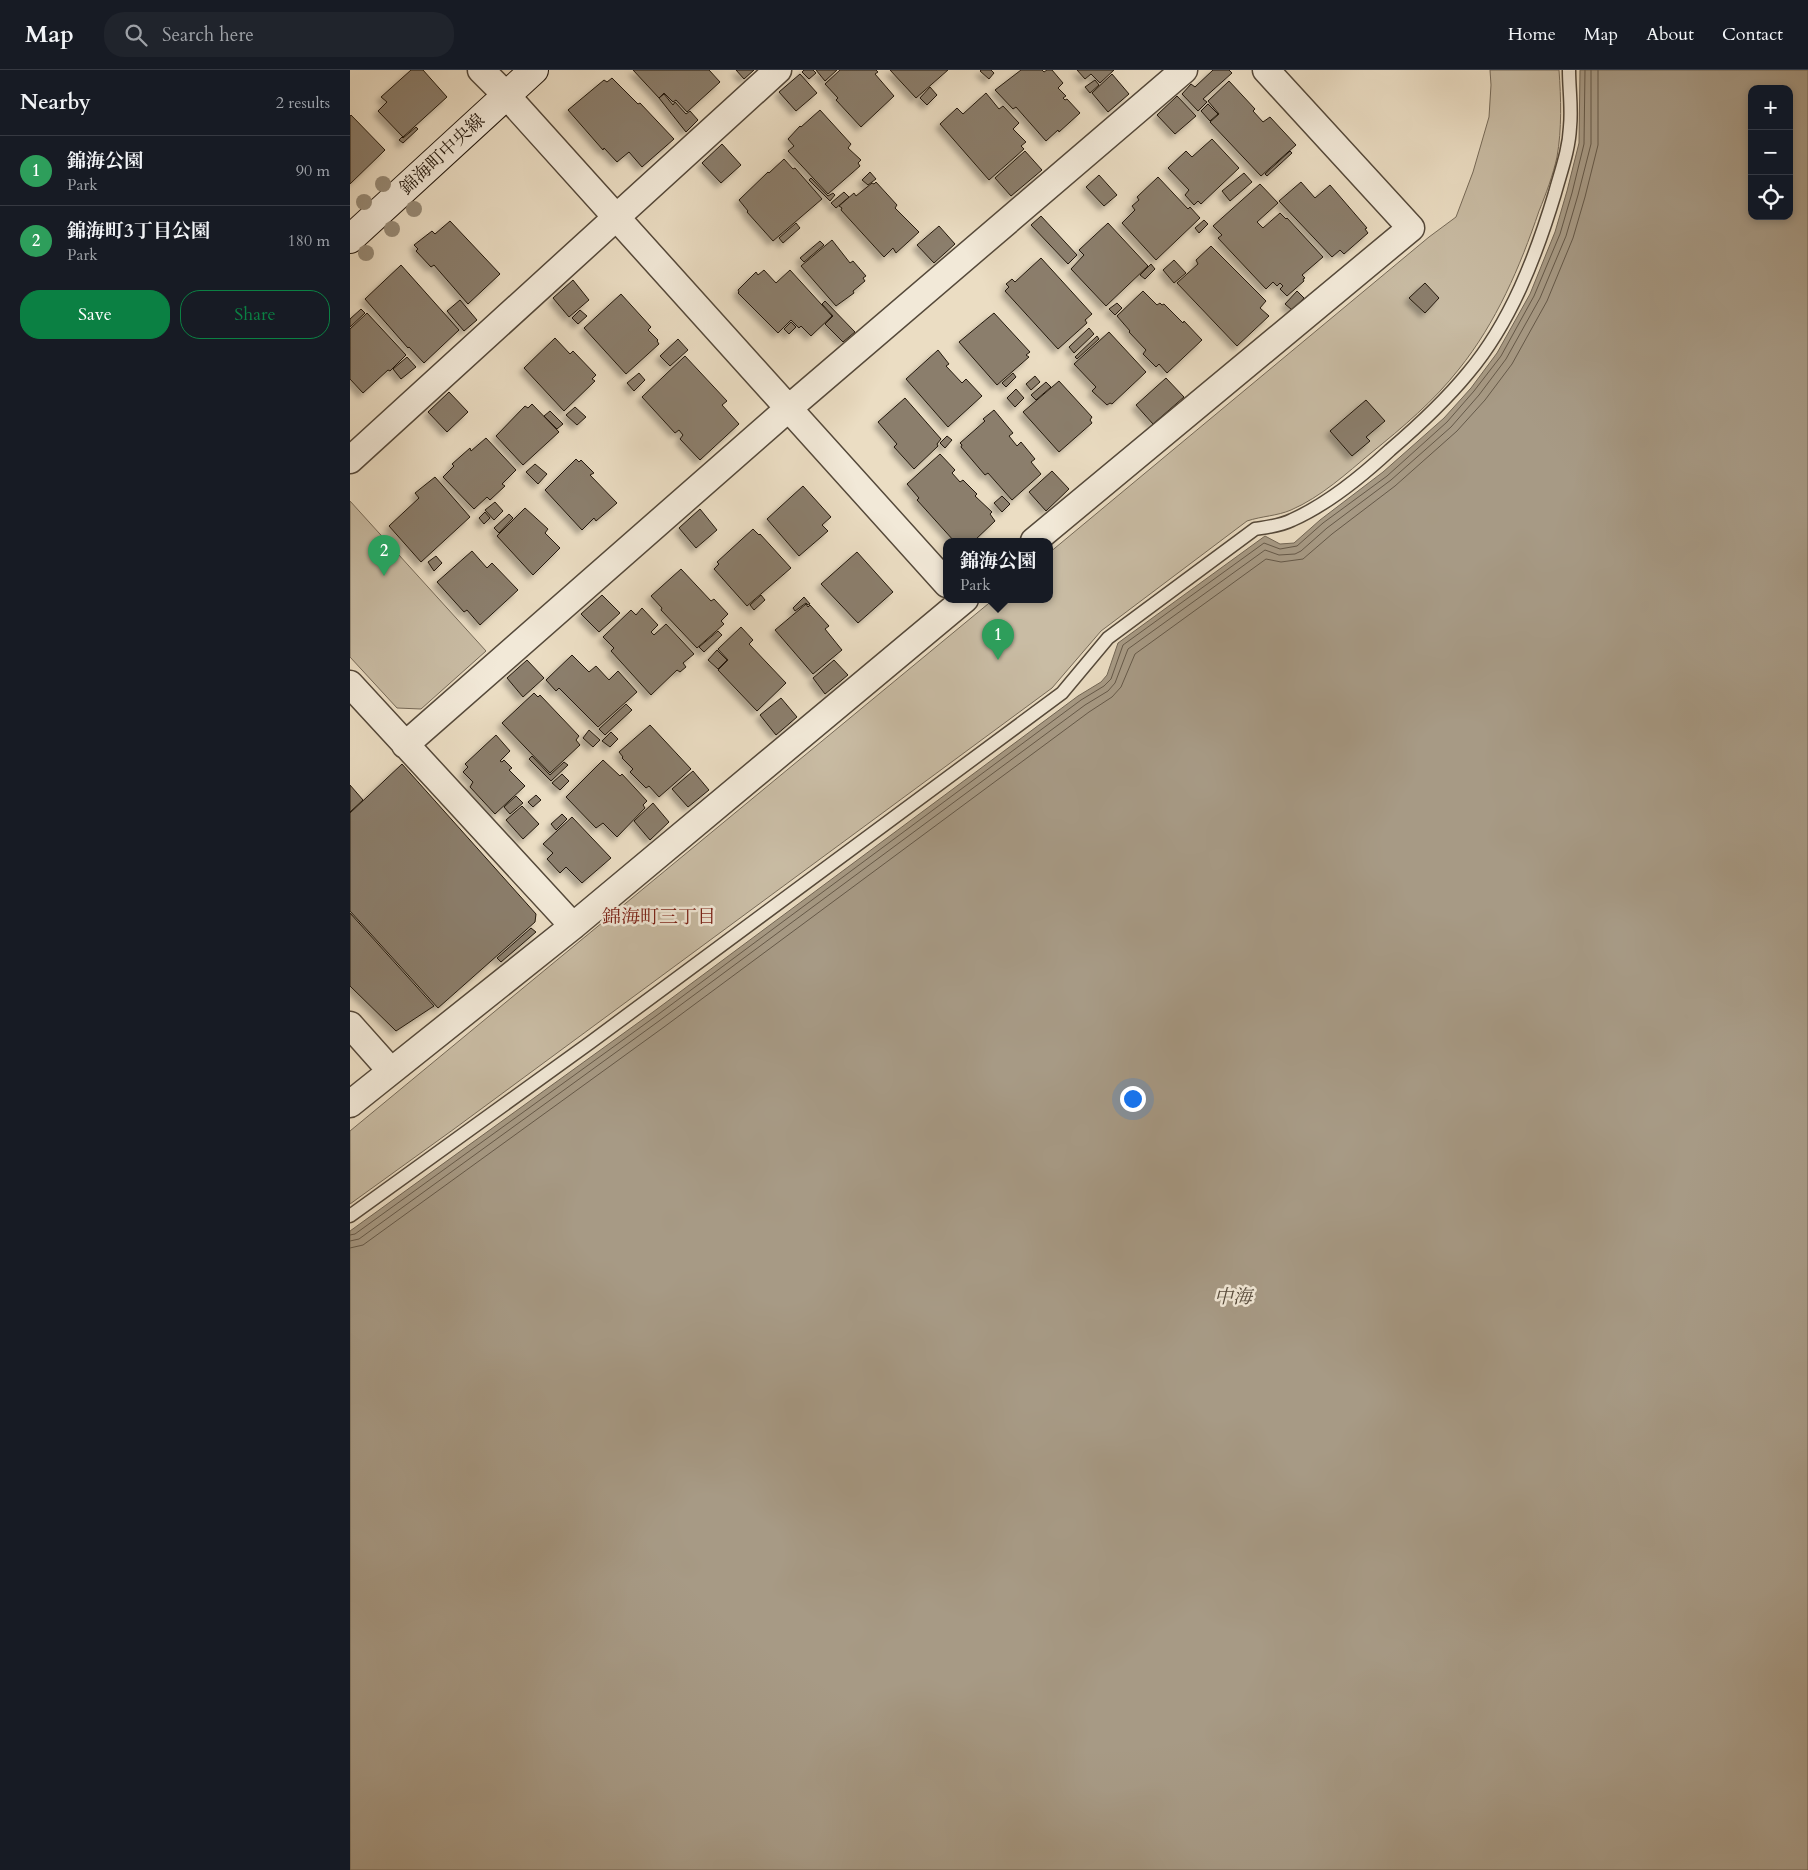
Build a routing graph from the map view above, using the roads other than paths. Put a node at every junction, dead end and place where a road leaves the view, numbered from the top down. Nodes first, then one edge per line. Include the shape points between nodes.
1 (481, 70) edge
2 (534, 70) edge
3 (778, 70) edge
4 (1184, 70) edge
5 (1266, 70) edge
6 (1568, 70) edge
7 (506, 95) junction
8 (616, 217) junction
9 (350, 239) edge
10 (789, 408) junction
11 (350, 460) edge
12 (1038, 538) edge
13 (943, 579) edge
14 (950, 603) edge
15 (350, 684) edge
16 (406, 745) junction
17 (573, 926) junction
18 (350, 1026) edge
19 (391, 1071) junction
20 (350, 1104) edge
21 (350, 1216) edge

1 - 7 street
2 - 7 street, 錦海町中央線
3 - 8 street
4 - 10 street
5 - 12 street via 1411,228
6 - 21 lane via 1570,126 1566,156 1522,286 1494,338 1470,372 1438,407 1373,466 1319,506 1291,521 1255,528 1108,638 1062,693 583,1048
7 - 8 street
7 - 9 street, 錦海町中央線
8 - 10 street
8 - 11 street
10 - 13 street
10 - 16 street
14 - 17 street
15 - 16 street
16 - 17 street
17 - 19 street
18 - 19 street
19 - 20 street

